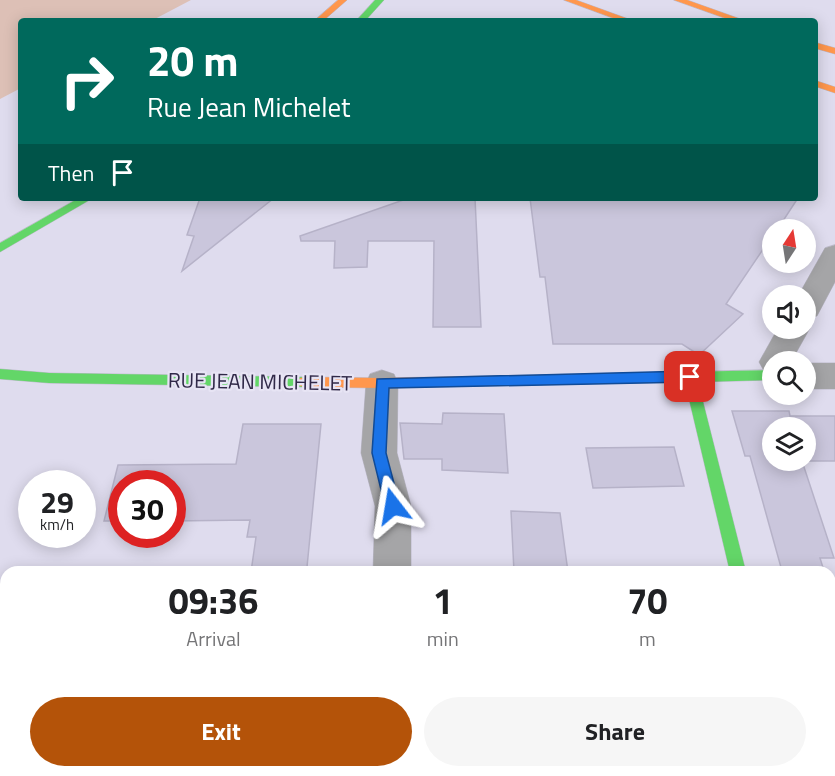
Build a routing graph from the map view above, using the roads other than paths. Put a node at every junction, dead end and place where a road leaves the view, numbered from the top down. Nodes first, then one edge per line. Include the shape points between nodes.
1 (343, 0) edge
2 (380, 0) edge
3 (568, 0) edge
4 (678, 0) edge
5 (322, 18) edge
6 (363, 18) edge
7 (621, 18) edge
8 (733, 18) edge
9 (818, 46) edge
10 (835, 51) edge
11 (818, 84) edge
12 (835, 90) edge
13 (82, 201) edge
14 (0, 248) edge
15 (835, 255) edge
16 (816, 290) edge
17 (762, 370) edge
18 (0, 374) edge
19 (816, 376) edge
20 (835, 376) edge
21 (690, 377) junction
22 (382, 383) junction
23 (392, 566) edge
24 (737, 566) edge

1 - 5 street
2 - 6 street
3 - 7 street
4 - 8 street
9 - 10 street
11 - 12 street
13 - 14 street
15 - 16 street
17 - 21 street, RUE JEAN MICHELET
18 - 22 street, RUE JEAN MICHELET
19 - 20 street
21 - 22 street, RUE JEAN MICHELET
21 - 24 street
22 - 23 street via 379,453 393,506

